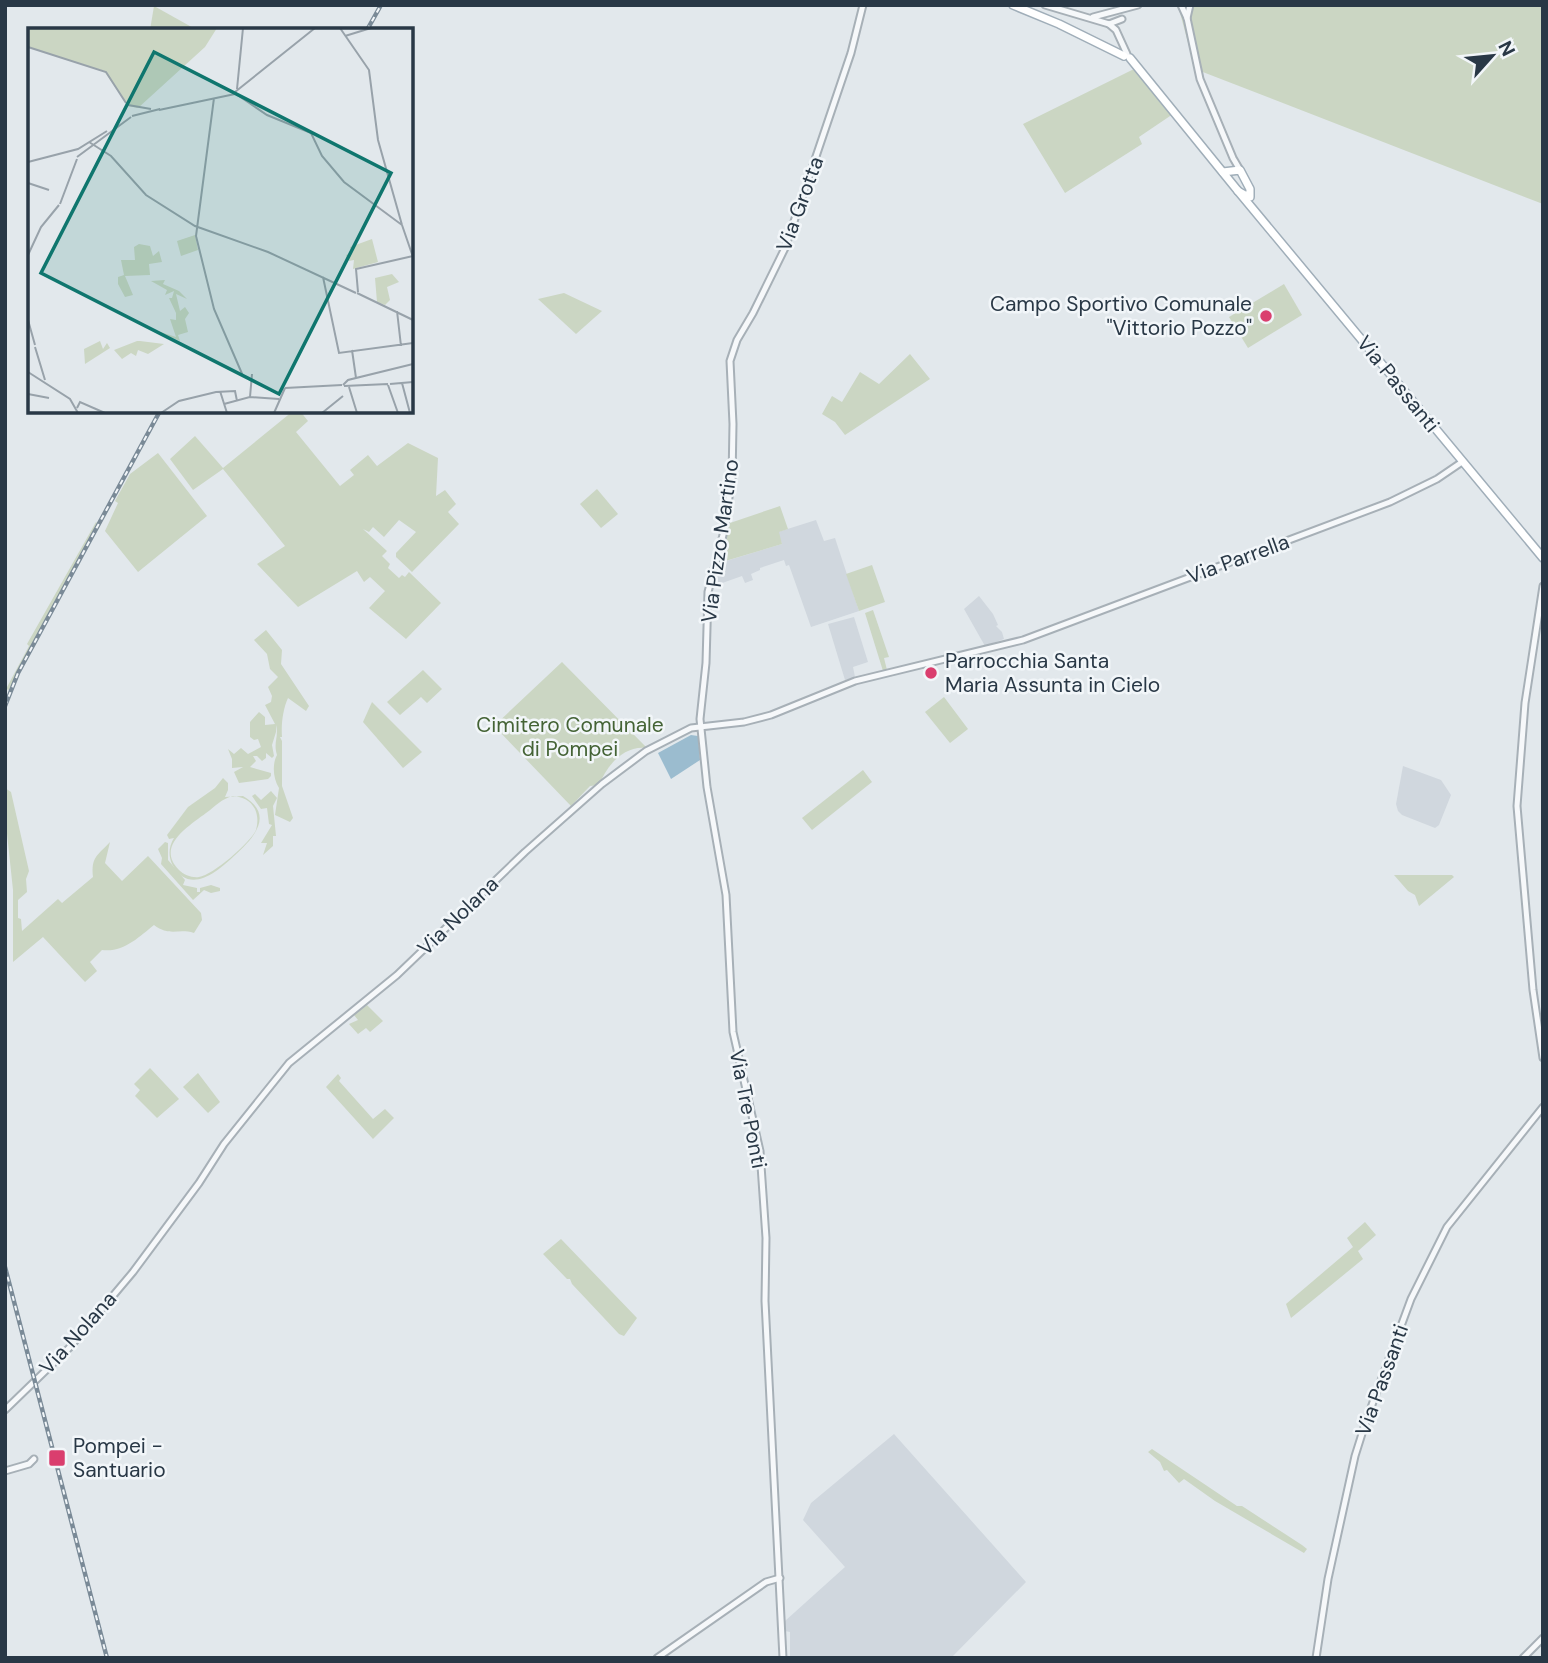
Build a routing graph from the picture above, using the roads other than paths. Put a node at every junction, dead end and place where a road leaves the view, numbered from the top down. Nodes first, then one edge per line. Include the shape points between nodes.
1 (863, 5) edge
2 (1013, 5) edge
3 (1045, 5) edge
4 (1138, 5) edge
5 (1181, 5) edge
6 (1190, 5) edge
7 (1129, 9) junction
8 (1112, 14) junction
9 (1090, 18) junction
10 (1187, 18) junction
11 (1122, 19) junction
12 (1109, 23) junction
13 (1116, 30) junction
14 (1127, 56) junction
15 (1236, 170) junction
16 (1223, 172) junction
17 (1235, 188) junction
18 (1249, 195) junction
19 (1255, 210) junction
20 (732, 397) joint
21 (1462, 461) junction
22 (1542, 558) edge
23 (1543, 586) edge
24 (1009, 645) joint
25 (702, 726) junction
26 (1543, 1058) edge
27 (1543, 1107) edge
28 (5, 1410) edge
29 (34, 1459) dead end
30 (5, 1471) edge
31 (780, 1577) junction
32 (1543, 1638) edge
33 (657, 1658) edge
34 (783, 1658) edge
35 (1316, 1658) edge
36 (1523, 1658) edge

1 - 20 street, Via Grotta via 852,53 785,248 734,347
2 - 14 main road
3 - 9 street
4 - 7 street
5 - 10 street
6 - 10 street
7 - 8 street
7 - 11 street
8 - 9 street
8 - 12 street
9 - 12 street
10 - 15 street via 1200,79
11 - 12 street
11 - 13 street
12 - 13 street, Via Passanti
13 - 14 street, Via Passanti
14 - 16 main road, Via Passanti
15 - 16 main road
15 - 17 main road via 1230,176
15 - 18 main road, Via Passanti via 1250,189
16 - 17 main road, Via Passanti
17 - 18 main road
17 - 19 main road, Via Passanti
18 - 19 main road, Via Passanti
19 - 21 main road, Via Passanti
20 - 25 street, Via Pizzo Martino via 732,479 708,592
21 - 22 main road, Via Passanti
21 - 24 street, Via Parrella via 1390,502
23 - 26 street via 1522,727 1517,806
24 - 25 street, Via Nolana via 855,681 771,715
25 - 28 street, Via Nolana via 646,751 601,784 397,975 289,1063 224,1144 133,1272 69,1348
25 - 31 street, Via Tre Ponti via 707,787 726,895 733,1032 760,1151
27 - 35 street, Via Passanti via 1447,1227 1411,1299 1355,1456
29 - 30 street
31 - 33 street via 766,1581
31 - 34 street, Via Tre Ponti
32 - 36 street

